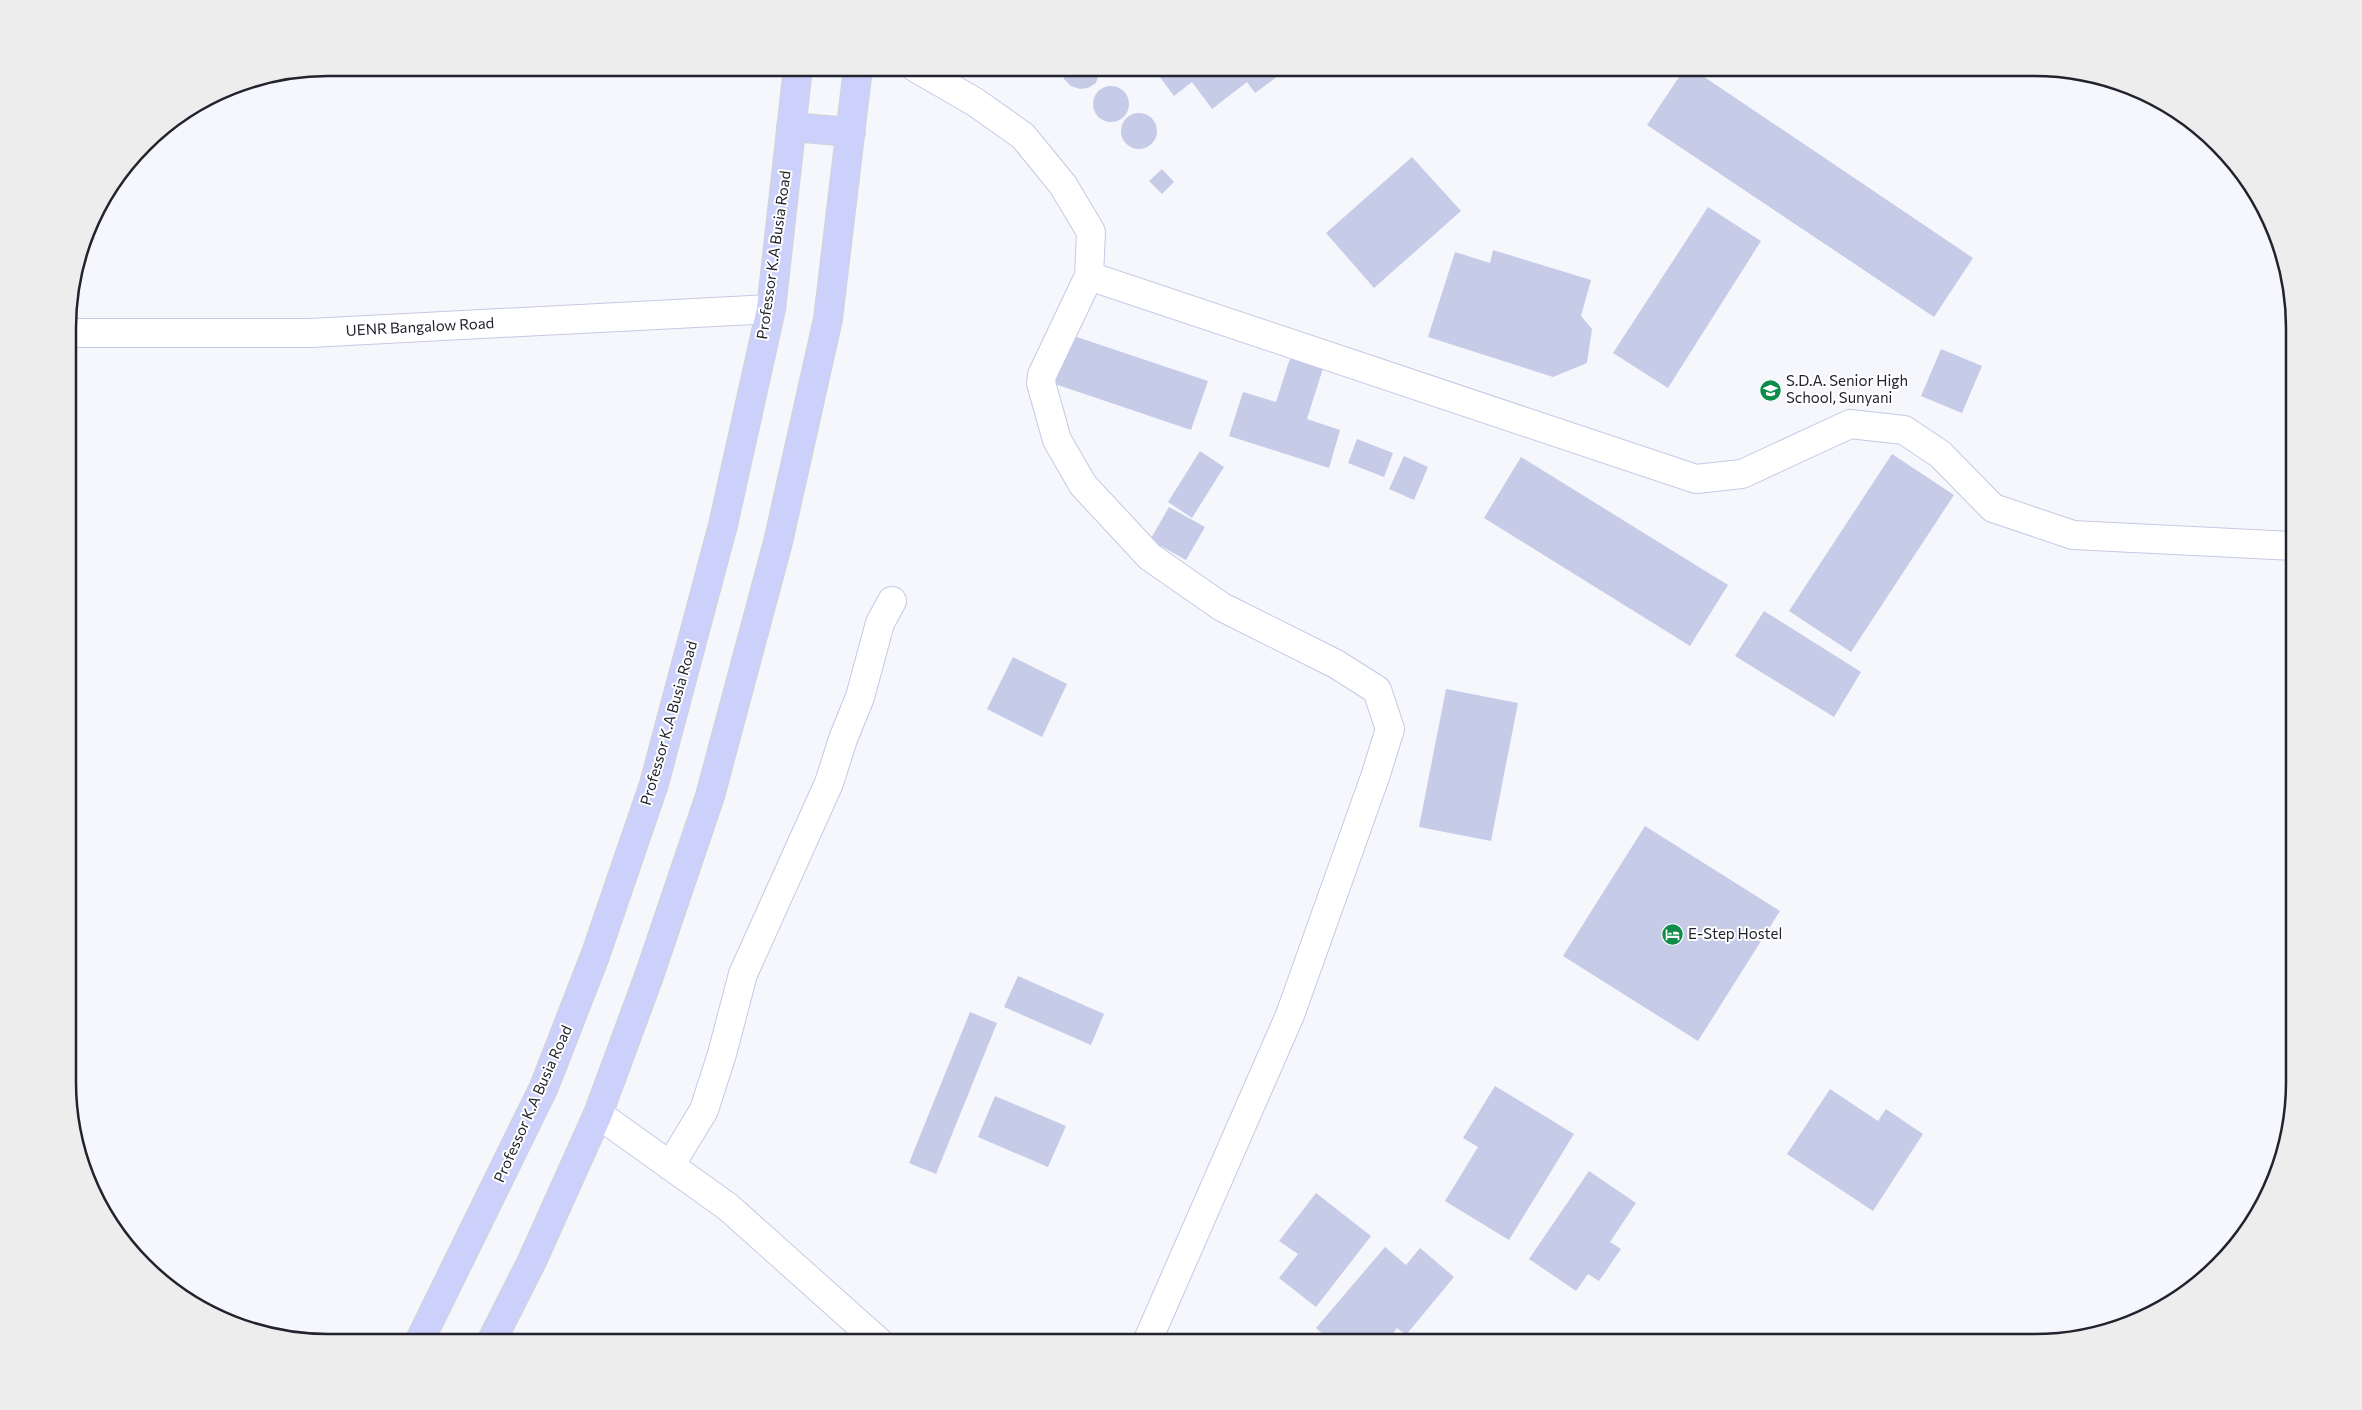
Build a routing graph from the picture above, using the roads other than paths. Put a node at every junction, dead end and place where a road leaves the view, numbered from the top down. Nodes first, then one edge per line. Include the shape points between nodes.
1 (797, 76) edge
2 (857, 76) edge
3 (930, 76) edge
4 (791, 127) junction
5 (851, 132) junction
6 (1089, 276) junction
7 (771, 309) junction
8 (76, 333) edge
9 (2286, 546) edge
10 (892, 601) dead end
11 (598, 1114) junction
12 (670, 1166) junction
13 (423, 1334) edge
14 (495, 1334) edge
15 (870, 1334) edge
16 (1150, 1334) edge

1 - 4 main road, Professor K.A Busia Road
2 - 5 main road
3 - 6 street via 975,102 1023,136 1063,185 1091,232
4 - 5 main road
4 - 7 main road, Professor K.A Busia Road
5 - 11 main road via 828,319 778,542 710,796
6 - 9 street via 1696,479 1742,474 1850,424 1904,430 1940,454 1993,508 2072,535
6 - 16 street via 1041,383 1057,440 1083,485 1150,557 1222,607 1336,664 1377,690 1390,729 1290,1015
7 - 8 street, UENR Bangalow Road via 310,333
7 - 13 main road, Professor K.A Busia Road via 723,525 661,755 598,947 544,1087
10 - 12 street via 880,623 860,697 828,783 743,974 704,1110
11 - 12 street
11 - 14 main road
12 - 15 street via 728,1207

